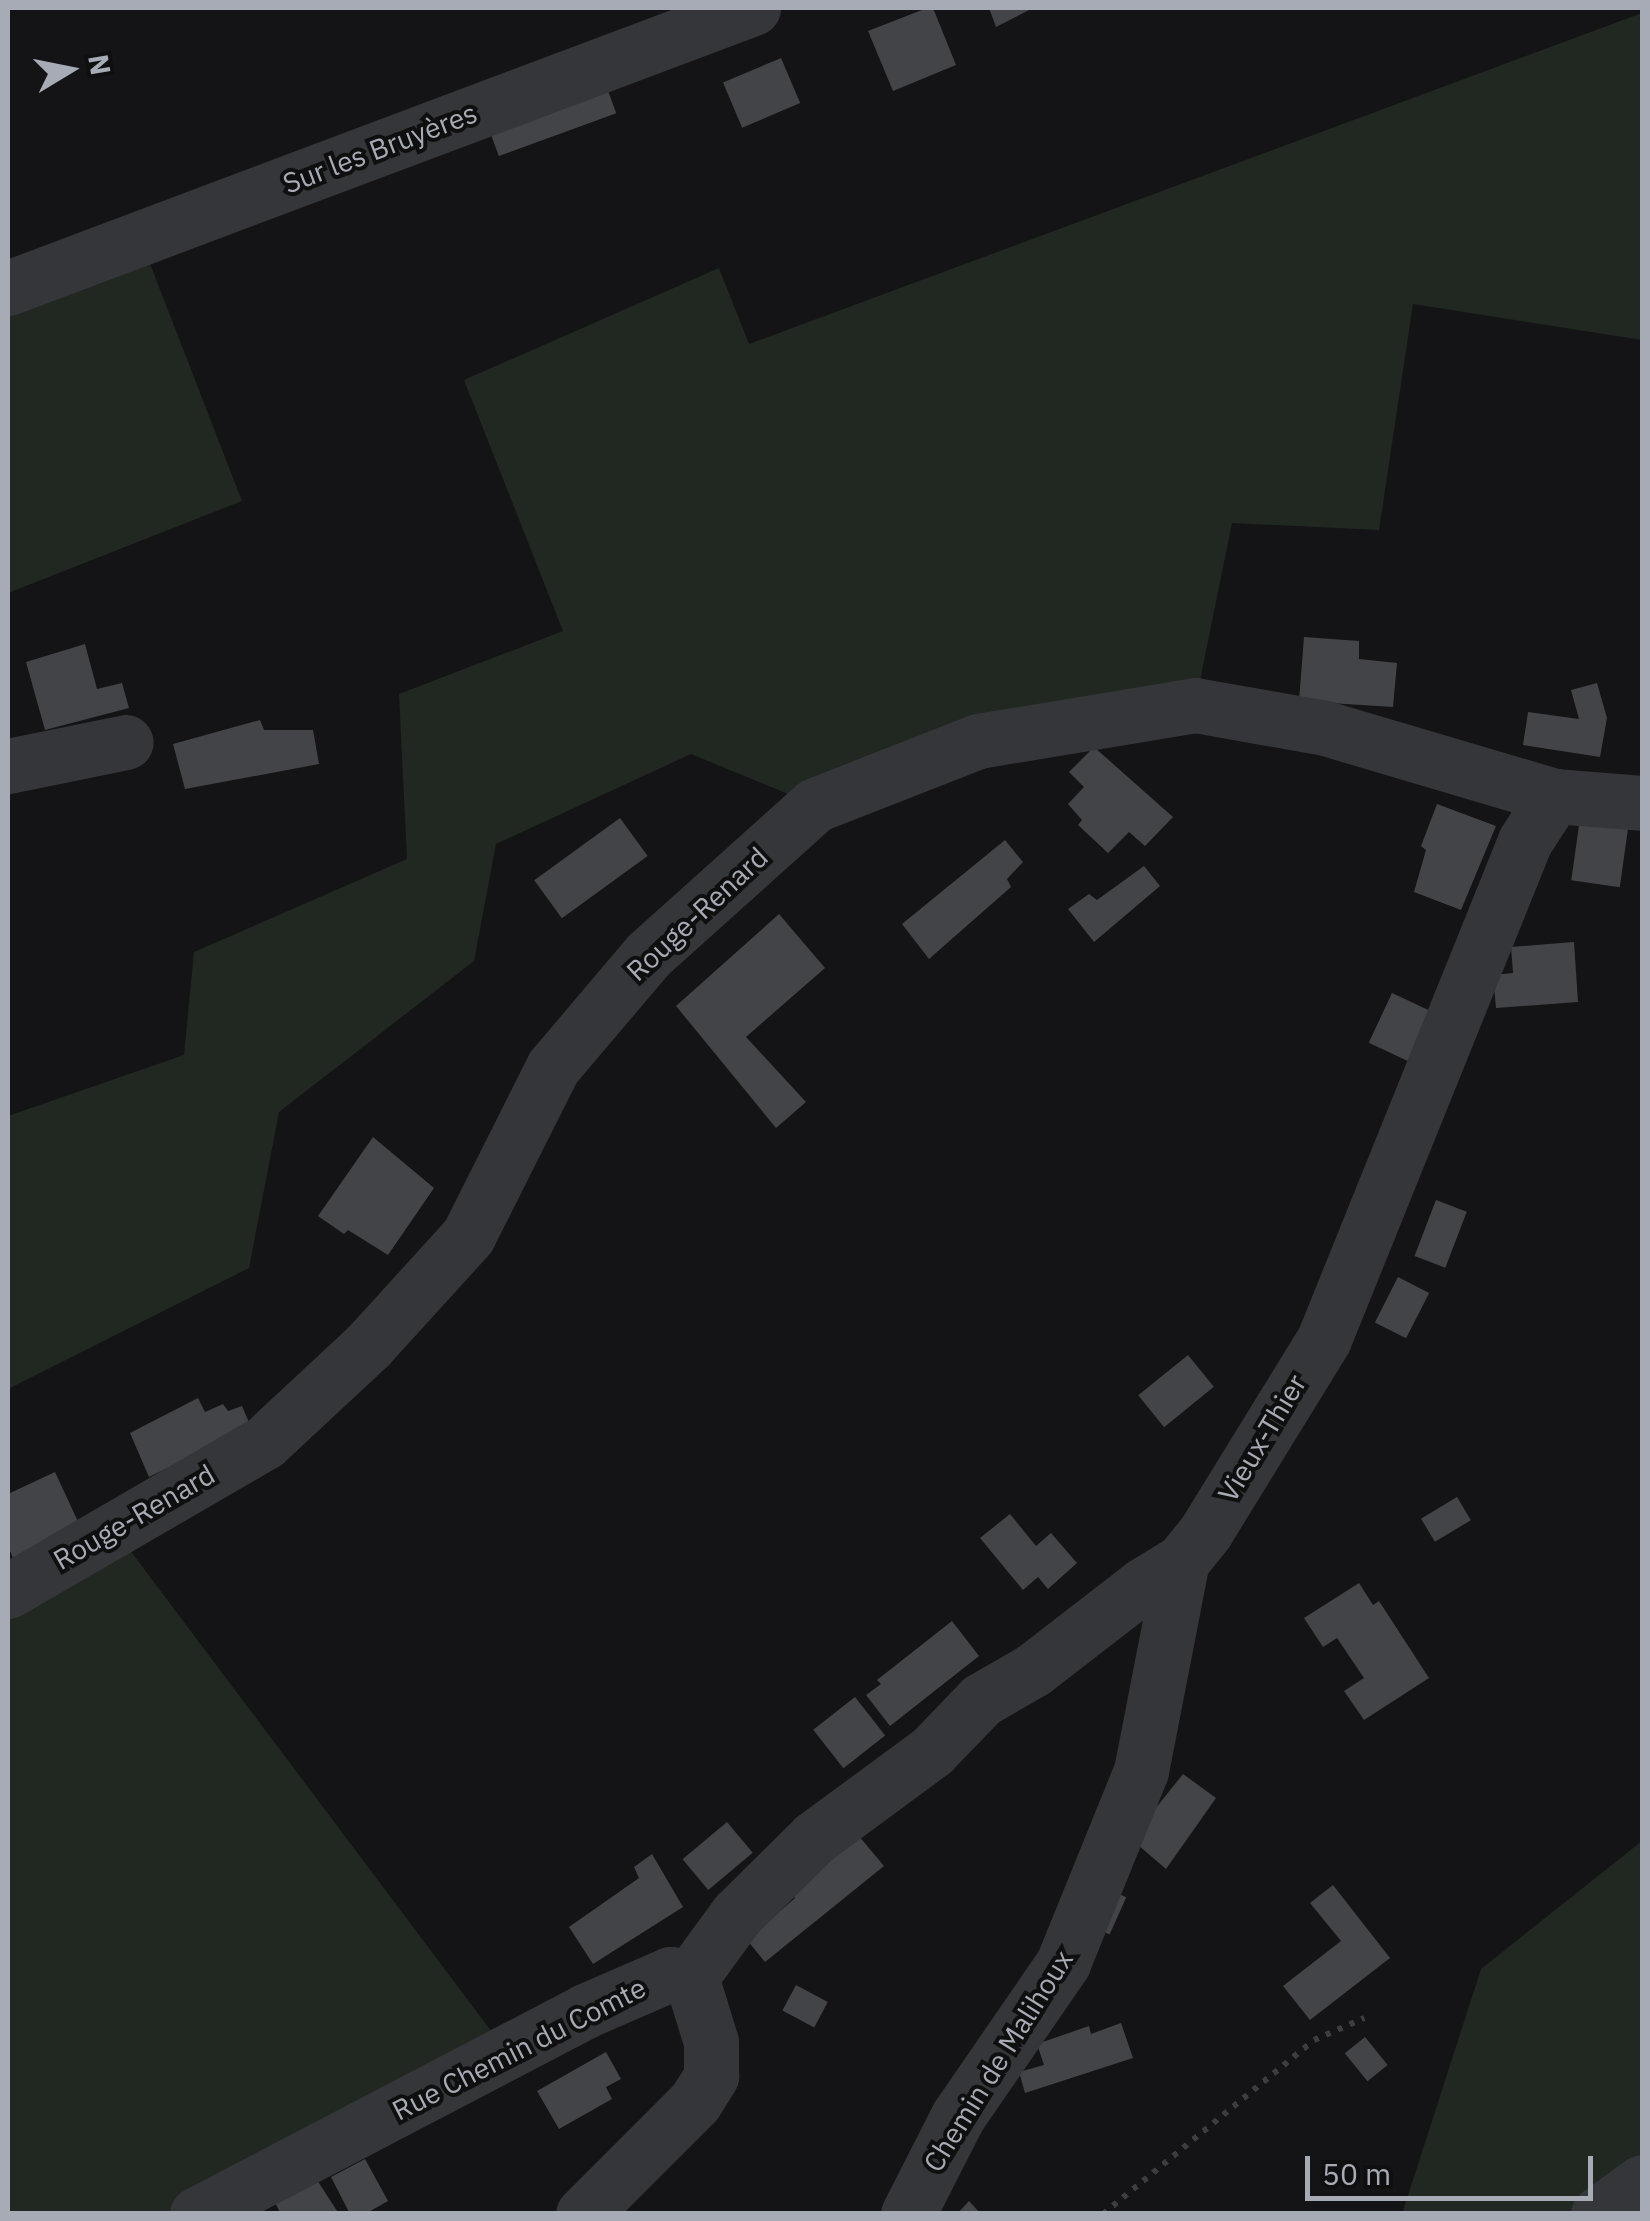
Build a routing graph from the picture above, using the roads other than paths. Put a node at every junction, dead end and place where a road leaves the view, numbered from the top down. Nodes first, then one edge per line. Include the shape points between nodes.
1 (753, 8) edge
2 (8, 288) edge
3 (126, 742) dead end
4 (8, 766) edge
5 (1554, 796) junction
6 (1642, 803) edge
7 (1182, 1562) junction
8 (8, 1591) edge
9 (690, 1977) junction
10 (1642, 2182) edge
11 (197, 2214) edge
12 (583, 2214) edge
13 (908, 2214) edge
14 (1598, 2214) edge

1 - 2 street, Sur les Bruyères
3 - 4 street
5 - 6 street
5 - 7 street, Vieux-Thier via 1525,841 1324,1339
5 - 8 street, Rouge-Renard via 1325,728 1195,705 978,742 815,806 649,954 553,1066 468,1236 368,1346 264,1442
7 - 9 street, Vieux-Thier via 981,1700 932,1751 814,1838 738,1914
7 - 13 street, Chemin de Malihoux via 1141,1771 1063,1963 958,2116
9 - 11 street, Rue Chemin du Comte via 670,1974 586,2011
9 - 12 street via 711,2042 711,2076 695,2102
10 - 14 street

